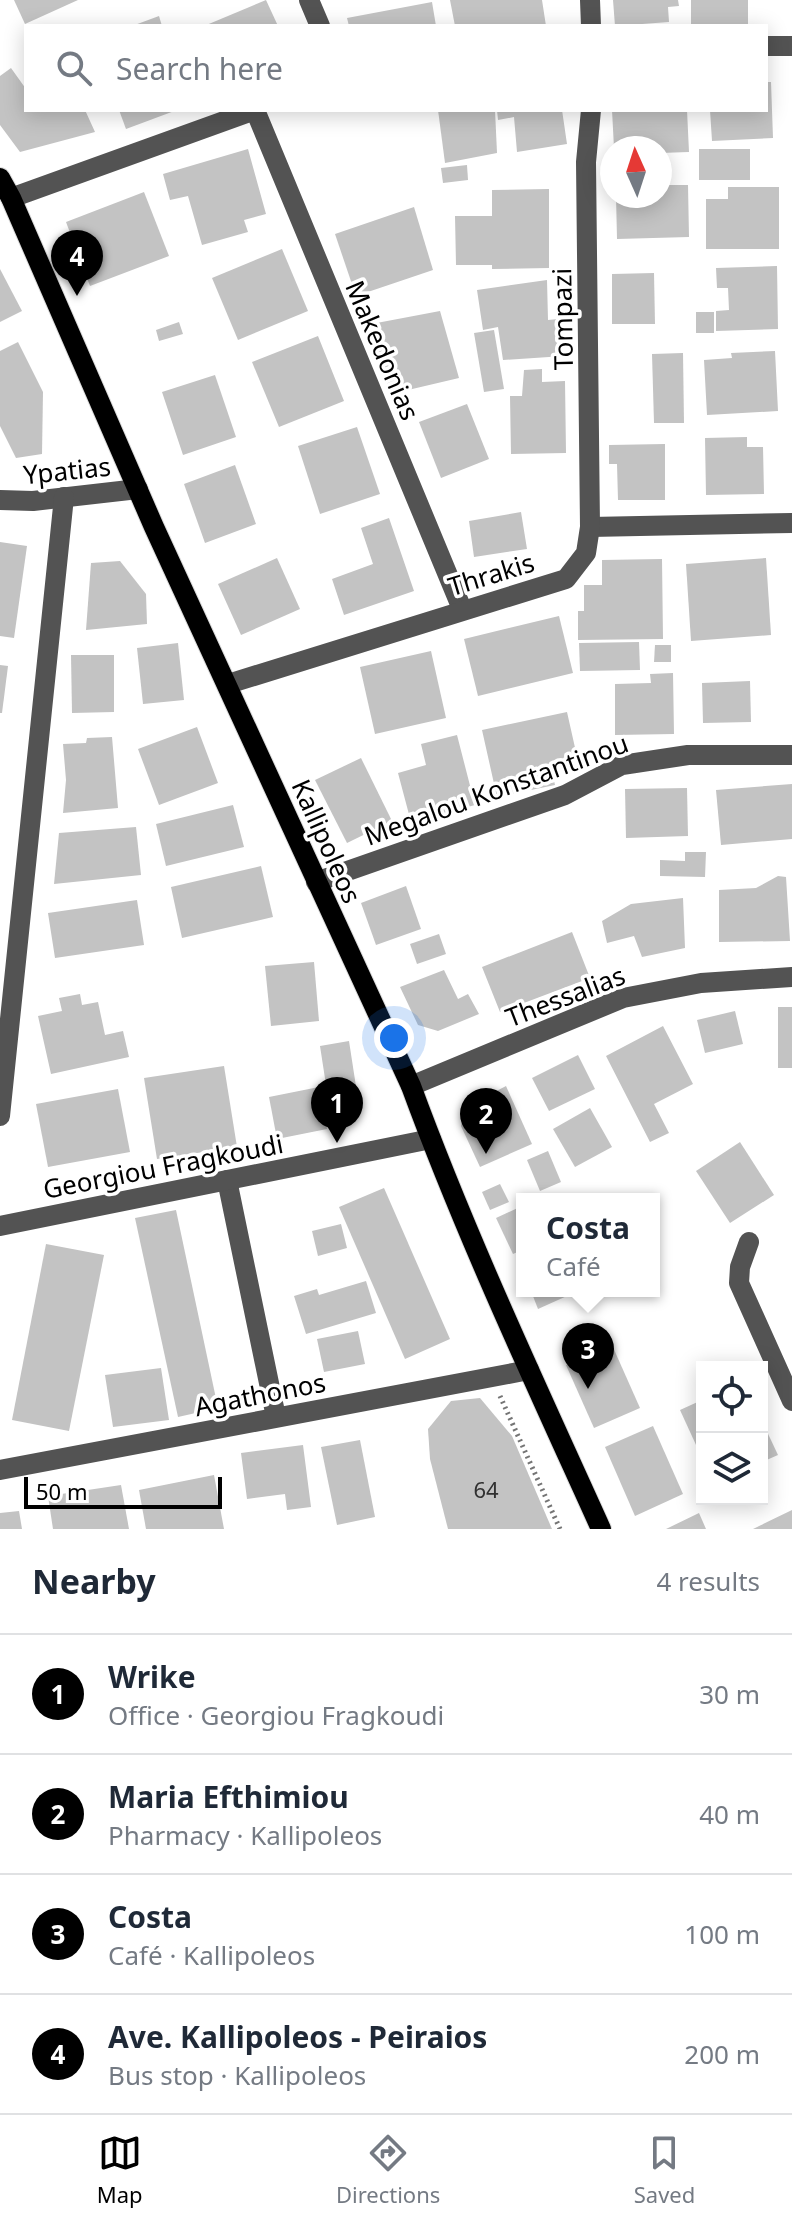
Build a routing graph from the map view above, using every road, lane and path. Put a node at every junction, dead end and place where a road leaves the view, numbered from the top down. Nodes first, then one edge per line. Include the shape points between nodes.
1 (309, 0) edge
2 (590, 0) edge
3 (319, 24) edge
4 (591, 24) edge
5 (768, 46) edge
6 (792, 46) edge
7 (249, 112) edge
8 (256, 112) edge
9 (591, 112) edge
10 (0, 178) edge
11 (11, 198) junction
12 (138, 489) junction
13 (64, 497) junction
14 (0, 500) edge
15 (792, 523) edge
16 (590, 527) junction
17 (462, 609) junction
18 (228, 684) junction
19 (792, 755) edge
20 (316, 882) junction
21 (792, 977) edge
22 (411, 1086) junction
23 (0, 1116) edge
24 (431, 1139) junction
25 (227, 1180) junction
26 (0, 1226) edge
27 (749, 1242) dead end
28 (529, 1370) junction
29 (491, 1377) junction
30 (792, 1401) edge
31 (276, 1417) junction
32 (0, 1470) edge
33 (560, 1529) edge
34 (601, 1529) edge

1 - 3 street
2 - 4 street
5 - 6 street
7 - 11 street
8 - 17 street, Makedonias
9 - 16 street, Tompazi via 586,162
10 - 11 main road, Kallipoleos
11 - 12 main road, Kallipoleos
12 - 13 street, Ypatias
12 - 18 main road, Kallipoleos
13 - 14 street, Ypatias
13 - 23 street
15 - 16 street
16 - 17 street, Thrakis via 586,553 566,579
17 - 18 street, Thrakis
18 - 20 main road, Kallipoleos
19 - 20 street, Megalou Konstantinou via 688,755 622,765 565,795
20 - 22 main road, Kallipoleos
21 - 22 street, Thessalias via 701,983 623,998
22 - 24 main road, Kallipoleos
24 - 25 street, Georgiou Fragkoudi
24 - 28 main road, Kallipoleos
25 - 26 street, Georgiou Fragkoudi
25 - 31 street
27 - 30 street via 739,1283
28 - 29 street, Agathonos
28 - 34 main road, Kallipoleos
29 - 31 street, Agathonos
29 - 33 path
31 - 32 street, Agathonos

